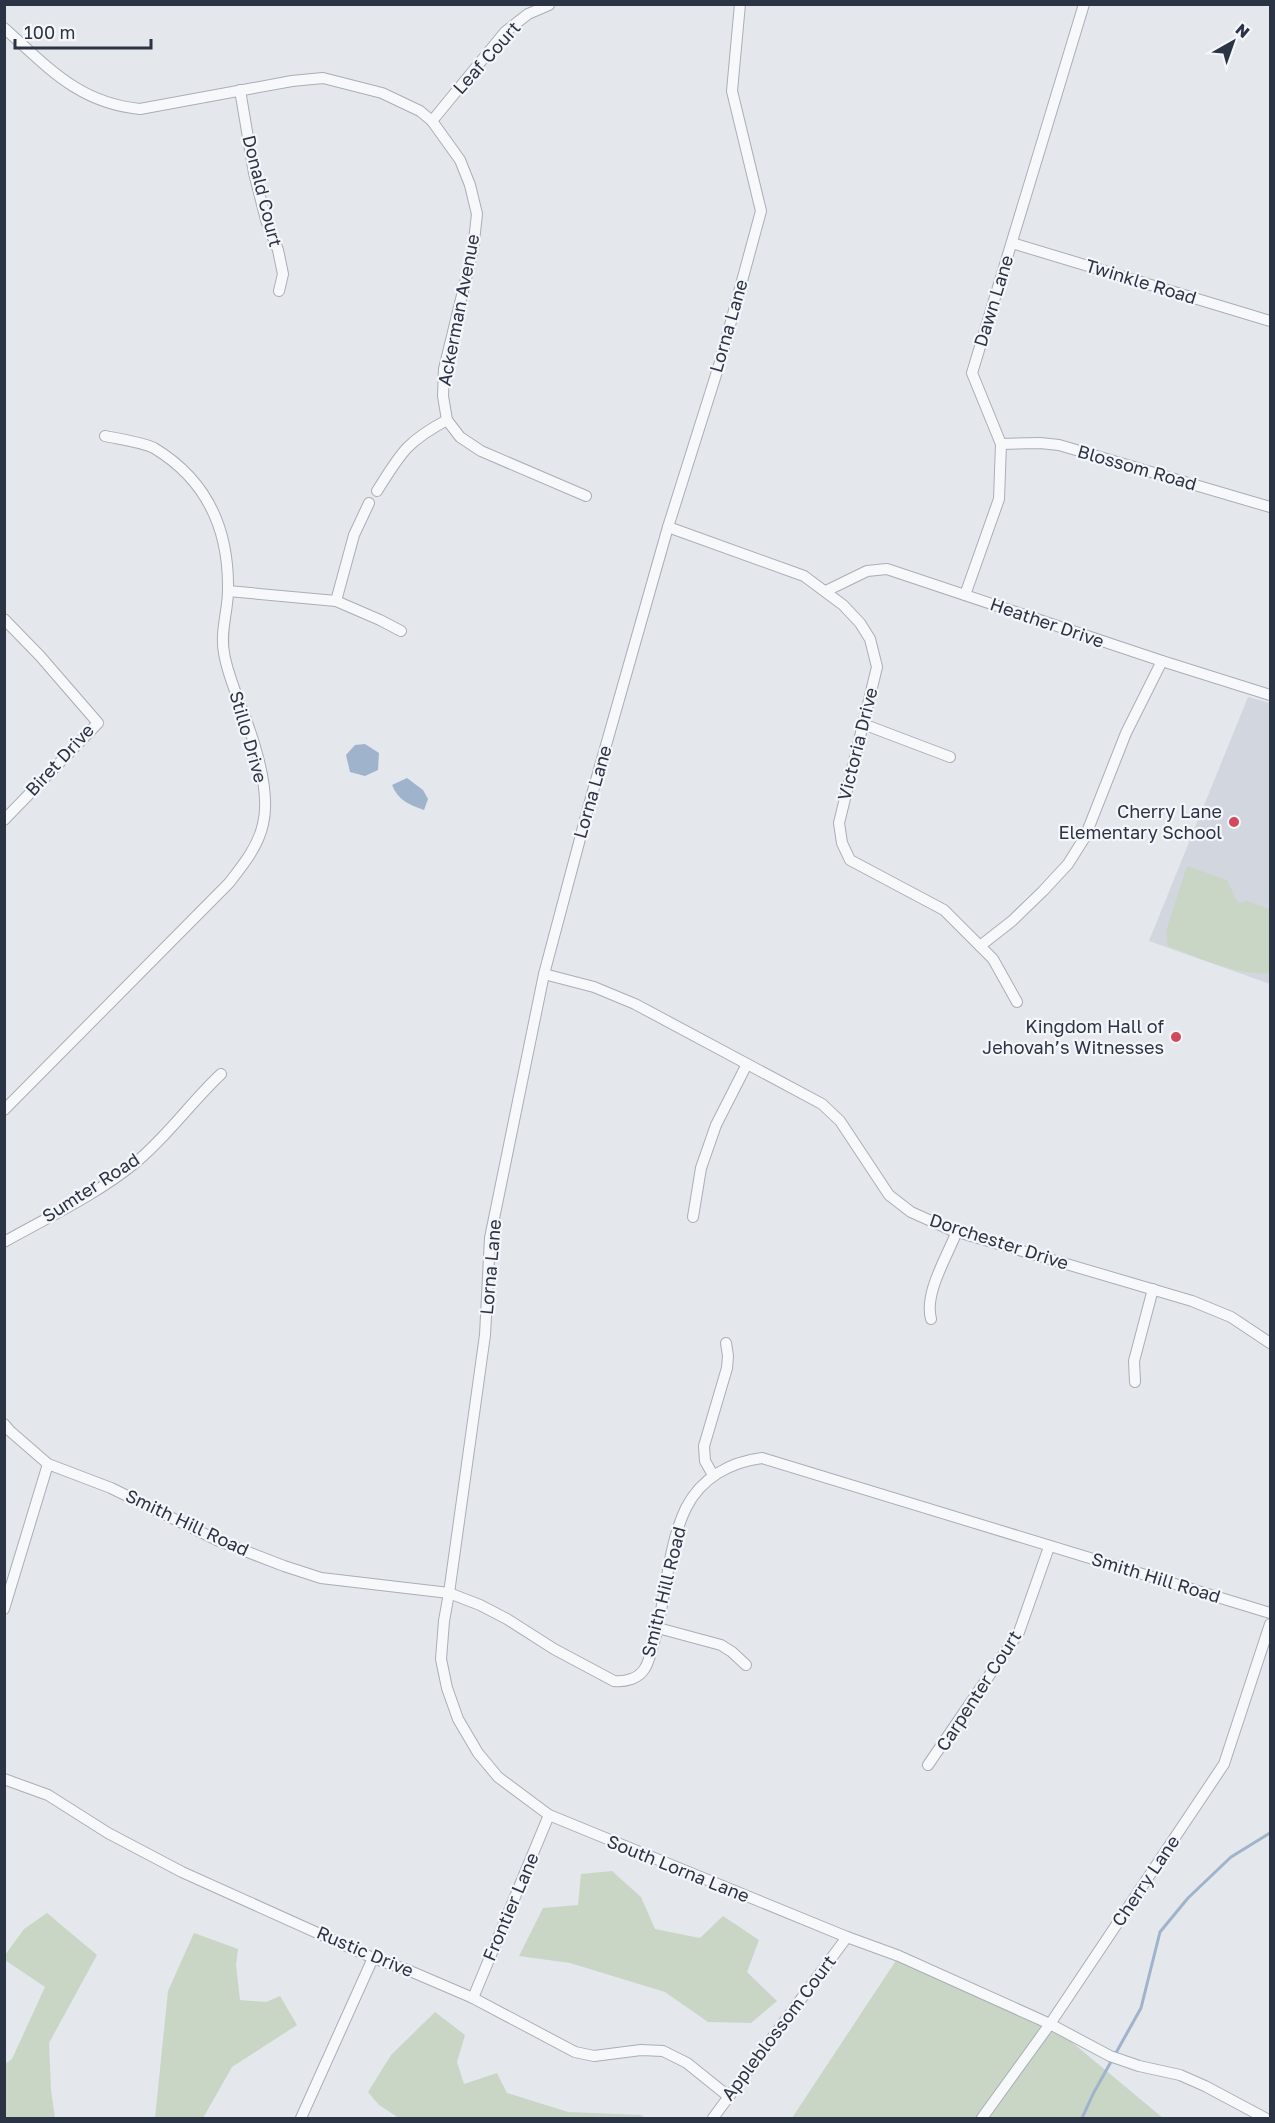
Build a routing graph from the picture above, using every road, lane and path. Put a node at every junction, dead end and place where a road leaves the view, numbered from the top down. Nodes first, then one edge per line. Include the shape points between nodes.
1 (740, 4) edge
2 (1084, 4) edge
3 (549, 5) edge
4 (4, 28) edge
5 (240, 90) junction
6 (432, 121) junction
7 (1012, 243) junction
8 (279, 291) dead end
9 (1270, 321) edge
10 (447, 420) junction
11 (105, 436) dead end
12 (1000, 444) junction
13 (377, 491) dead end
14 (586, 496) dead end
15 (369, 503) dead end
16 (1270, 507) edge
17 (668, 527) junction
18 (228, 591) junction
19 (826, 591) junction
20 (965, 595) junction
21 (336, 601) junction
22 (4, 620) edge
23 (400, 631) dead end
24 (1162, 661) junction
25 (1270, 695) edge
26 (863, 724) junction
27 (950, 757) dead end
28 (4, 819) edge
29 (980, 946) junction
30 (544, 974) junction
31 (1017, 1002) dead end
32 (747, 1064) junction
33 (221, 1074) dead end
34 (4, 1110) edge
35 (693, 1217) dead end
36 (957, 1232) junction
37 (4, 1242) edge
38 (1153, 1289) junction
39 (932, 1320) dead end
40 (726, 1343) dead end
41 (1270, 1343) edge
42 (1135, 1382) dead end
43 (4, 1424) edge
44 (48, 1464) junction
45 (714, 1475) junction
46 (1049, 1547) junction
47 (449, 1593) junction
48 (4, 1609) edge
49 (1270, 1613) edge
50 (1270, 1624) edge
51 (658, 1628) junction
52 (746, 1665) dead end
53 (928, 1765) dead end
54 (4, 1779) edge
55 (549, 1815) junction
56 (846, 1937) junction
57 (373, 1958) junction
58 (473, 1998) junction
59 (1050, 2024) junction
60 (728, 2096) junction
61 (301, 2118) edge
62 (713, 2118) edge
63 (982, 2118) edge
64 (1265, 2118) edge

1 - 17 street, Lorna Lane via 732,92 761,211 720,362
2 - 7 street, Dawn Lane
3 - 6 street, Leaf Court via 528,14 505,32
4 - 5 street, Ackerman Avenue via 60,78 86,95 117,107 140,109
5 - 6 street, Ackerman Avenue via 323,78 382,93
5 - 8 street, Donald Court via 254,173 283,274
6 - 10 street, Ackerman Avenue via 460,160 477,214 473,250 444,369
7 - 9 street, Twinkle Road
7 - 12 street, Dawn Lane via 972,373
10 - 13 street via 408,445
10 - 14 street via 460,437 481,451
11 - 18 street, Stillo Drive via 152,447 188,475 212,507 222,532
12 - 16 street, Blossom Road via 1059,445
12 - 20 street, Dawn Lane via 999,499
15 - 21 street via 354,535
17 - 19 street, Victoria Drive via 804,576
17 - 30 street, Lorna Lane
18 - 21 street
18 - 34 street, Stillo Drive via 222,630 224,653 264,780 264,823 252,852 229,883
19 - 20 street, Heather Drive via 867,571 888,569
19 - 26 street, Victoria Drive via 860,623 870,639 877,668
20 - 24 street, Heather Drive
21 - 23 street
22 - 28 street, Biret Drive via 98,723
24 - 25 street, Heather Drive
24 - 29 street via 1126,733 1085,837 1068,864 1012,921
26 - 27 street
26 - 29 street, Victoria Drive via 839,824 850,860 944,910
29 - 31 street, Victoria Drive via 993,959
30 - 32 street, Dorchester Drive via 594,987 635,1004
30 - 47 street, Lorna Lane via 490,1238 485,1335
32 - 35 street via 716,1125 700,1168
32 - 36 street, Dorchester Drive via 822,1104 840,1121 889,1195 911,1212
33 - 37 street, Sumter Road via 134,1164
36 - 38 street, Dorchester Drive
36 - 39 street via 930,1296
38 - 41 street, Dorchester Drive via 1232,1317
38 - 42 street via 1134,1361
40 - 45 street via 727,1368 704,1446 705,1461
43 - 44 street, Smith Hill Road
44 - 47 street, Smith Hill Road via 111,1488 219,1541 321,1578
44 - 48 street
45 - 46 street, Smith Hill Road via 744,1461 762,1458
45 - 51 street, Smith Hill Road via 697,1491 676,1533
46 - 49 street, Smith Hill Road
46 - 53 street, Carpenter Court via 1019,1632
47 - 51 street, Smith Hill Road via 507,1619 614,1681 625,1682 645,1668
47 - 55 street, South Lorna Lane via 441,1659 458,1719 498,1777
50 - 59 street, Cherry Lane via 1224,1764
51 - 52 street via 721,1645
54 - 57 street, Rustic Drive via 48,1795 108,1833 182,1872
55 - 56 street, South Lorna Lane
55 - 58 street, Frontier Lane
56 - 59 street, South Lorna Lane via 899,1956
56 - 60 street, Appleblossom Court
57 - 58 street, Rustic Drive
57 - 61 street
58 - 60 street, Rustic Drive via 575,2052 594,2056 641,2049 663,2051 687,2063
59 - 63 street, Cherry Lane
59 - 64 street, South Lorna Lane via 1110,2056 1180,2075
60 - 62 street, Appleblossom Court

